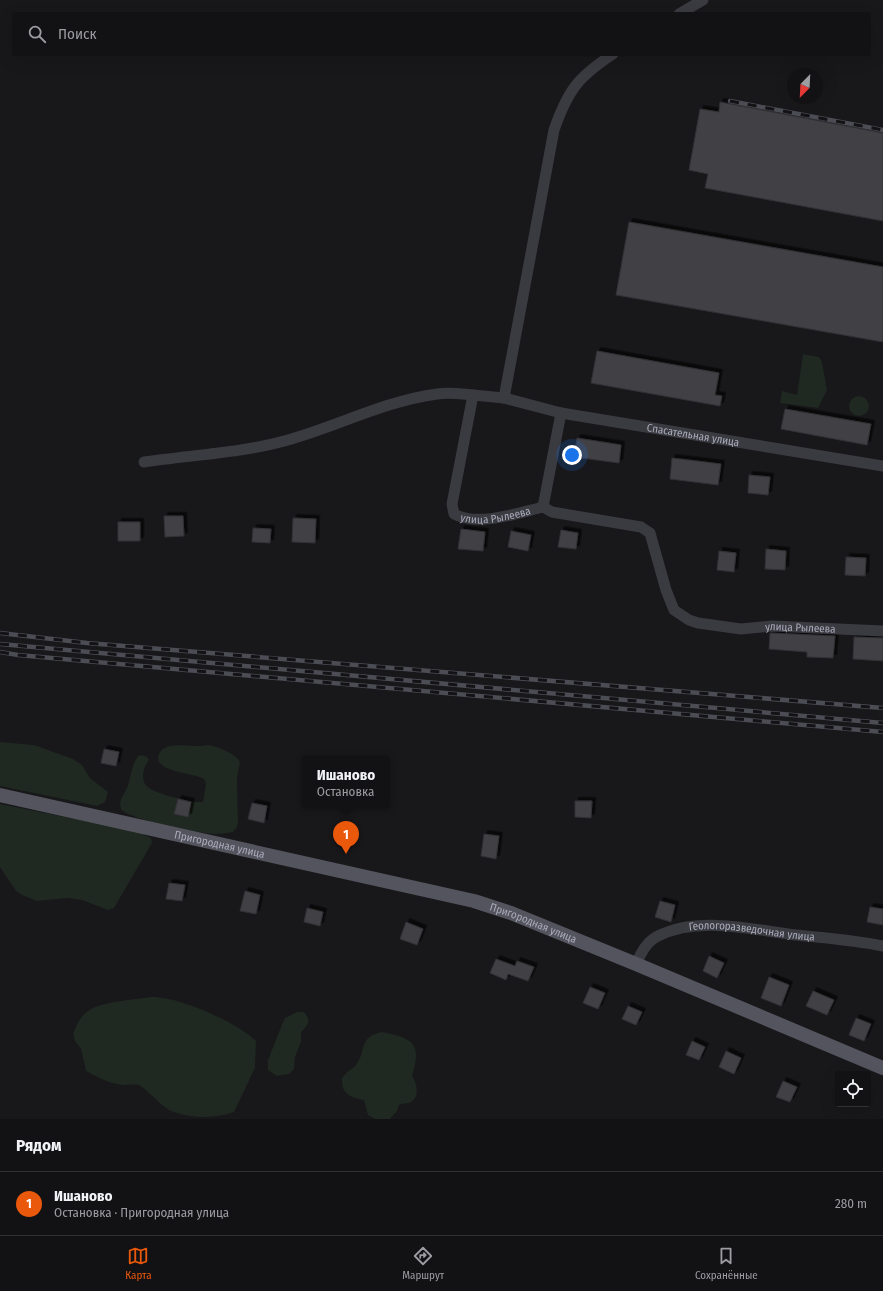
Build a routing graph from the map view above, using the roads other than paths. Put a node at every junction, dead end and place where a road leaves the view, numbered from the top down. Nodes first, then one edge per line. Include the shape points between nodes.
1 (703, 0) edge
2 (682, 12) edge
3 (610, 56) edge
4 (473, 394) junction
5 (504, 398) junction
6 (561, 413) junction
7 (144, 462) dead end
8 (883, 466) edge
9 (543, 507) junction
10 (883, 631) edge
11 (0, 795) edge
12 (883, 946) edge
13 (636, 964) junction
14 (883, 1068) edge

1 - 2 street
3 - 5 street via 575,84 554,130
4 - 5 street, Спасательная улица
4 - 7 street via 420,397 373,410 286,441
4 - 9 street, улица Рылеева via 452,504 454,514 462,518 488,518 510,516
5 - 6 street, Спасательная улица
6 - 8 street, Спасательная улица
6 - 9 street
9 - 10 street, улица Рылеева via 552,512 646,529 652,540 670,603 677,614 689,620 741,629 772,626
11 - 13 main road, Пригородная улица via 474,901 511,913
12 - 13 street, Геологоразведочная улица via 741,928 698,926 656,936 644,948
13 - 14 main road, Пригородная улица

